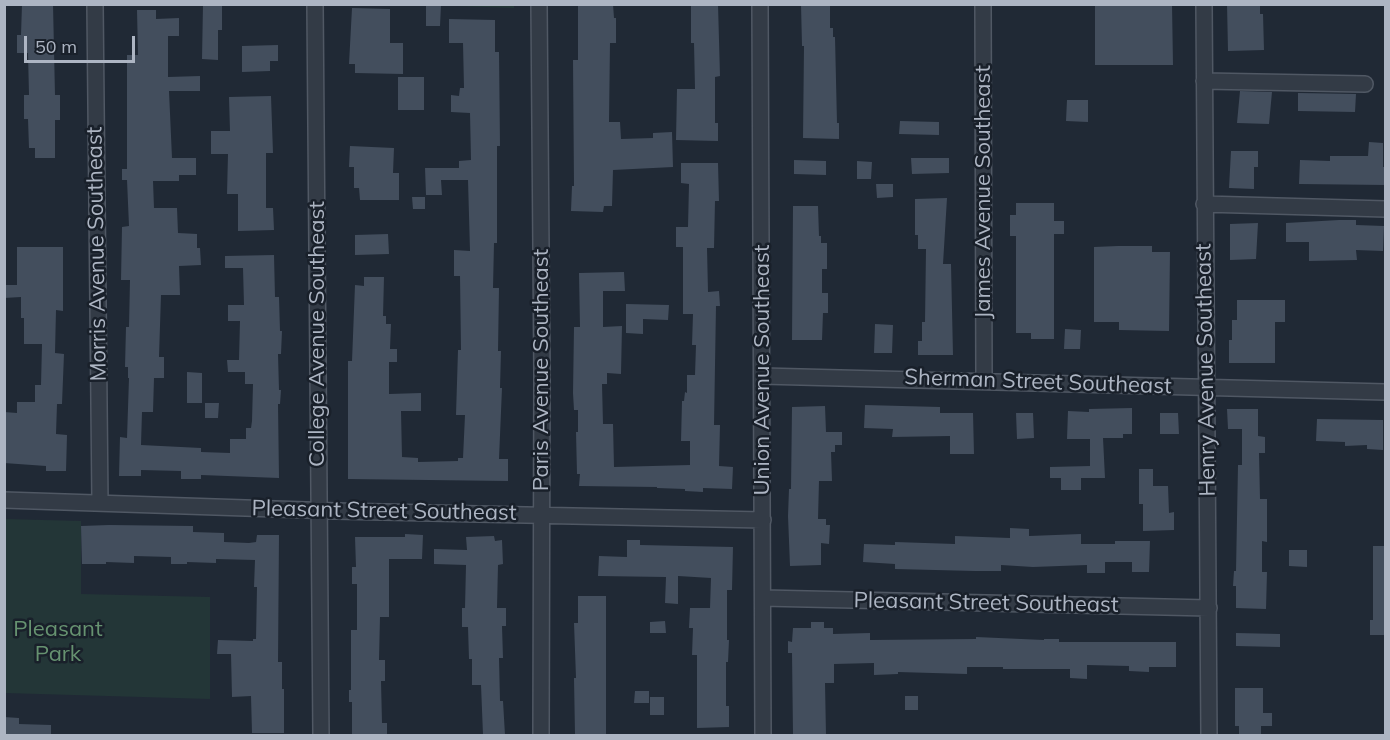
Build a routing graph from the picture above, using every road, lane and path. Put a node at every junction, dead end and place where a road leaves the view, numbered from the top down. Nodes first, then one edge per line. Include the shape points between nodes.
1 (95, 4) edge
2 (315, 4) edge
3 (539, 4) edge
4 (760, 4) edge
5 (983, 4) edge
6 (1203, 4) edge
7 (1204, 81) junction
8 (1365, 84) dead end
9 (1204, 204) junction
10 (1386, 209) edge
11 (762, 376) junction
12 (984, 380) junction
13 (1206, 387) junction
14 (1386, 392) edge
15 (4, 500) edge
16 (100, 503) junction
17 (318, 510) junction
18 (542, 515) junction
19 (763, 520) junction
20 (763, 598) junction
21 (1209, 608) junction
22 (321, 735) edge
23 (541, 735) edge
24 (763, 735) edge
25 (1209, 735) edge

1 - 16 street, Morris Avenue Southeast
2 - 17 street, College Avenue Southeast
3 - 18 street, Paris Avenue Southeast
4 - 11 street, Union Avenue Southeast
5 - 12 street, James Avenue Southeast
6 - 7 street, Henry Avenue Southeast
7 - 8 street
7 - 9 street, Henry Avenue Southeast
9 - 10 street
9 - 13 street, Henry Avenue Southeast
11 - 12 street, Sherman Street Southeast
11 - 19 street, Union Avenue Southeast
12 - 13 street, Sherman Street Southeast
13 - 14 street, Sherman Street Southeast
13 - 21 street, Henry Avenue Southeast
15 - 16 street, Pleasant Street Southeast
16 - 17 street, Pleasant Street Southeast
17 - 18 street, Pleasant Street Southeast
17 - 22 street, College Avenue Southeast
18 - 19 street, Pleasant Street Southeast
18 - 23 street, Paris Avenue Southeast
19 - 20 street, Union Avenue Southeast
20 - 21 street, Pleasant Street Southeast
20 - 24 street, Union Avenue Southeast
21 - 25 street, Henry Avenue Southeast

